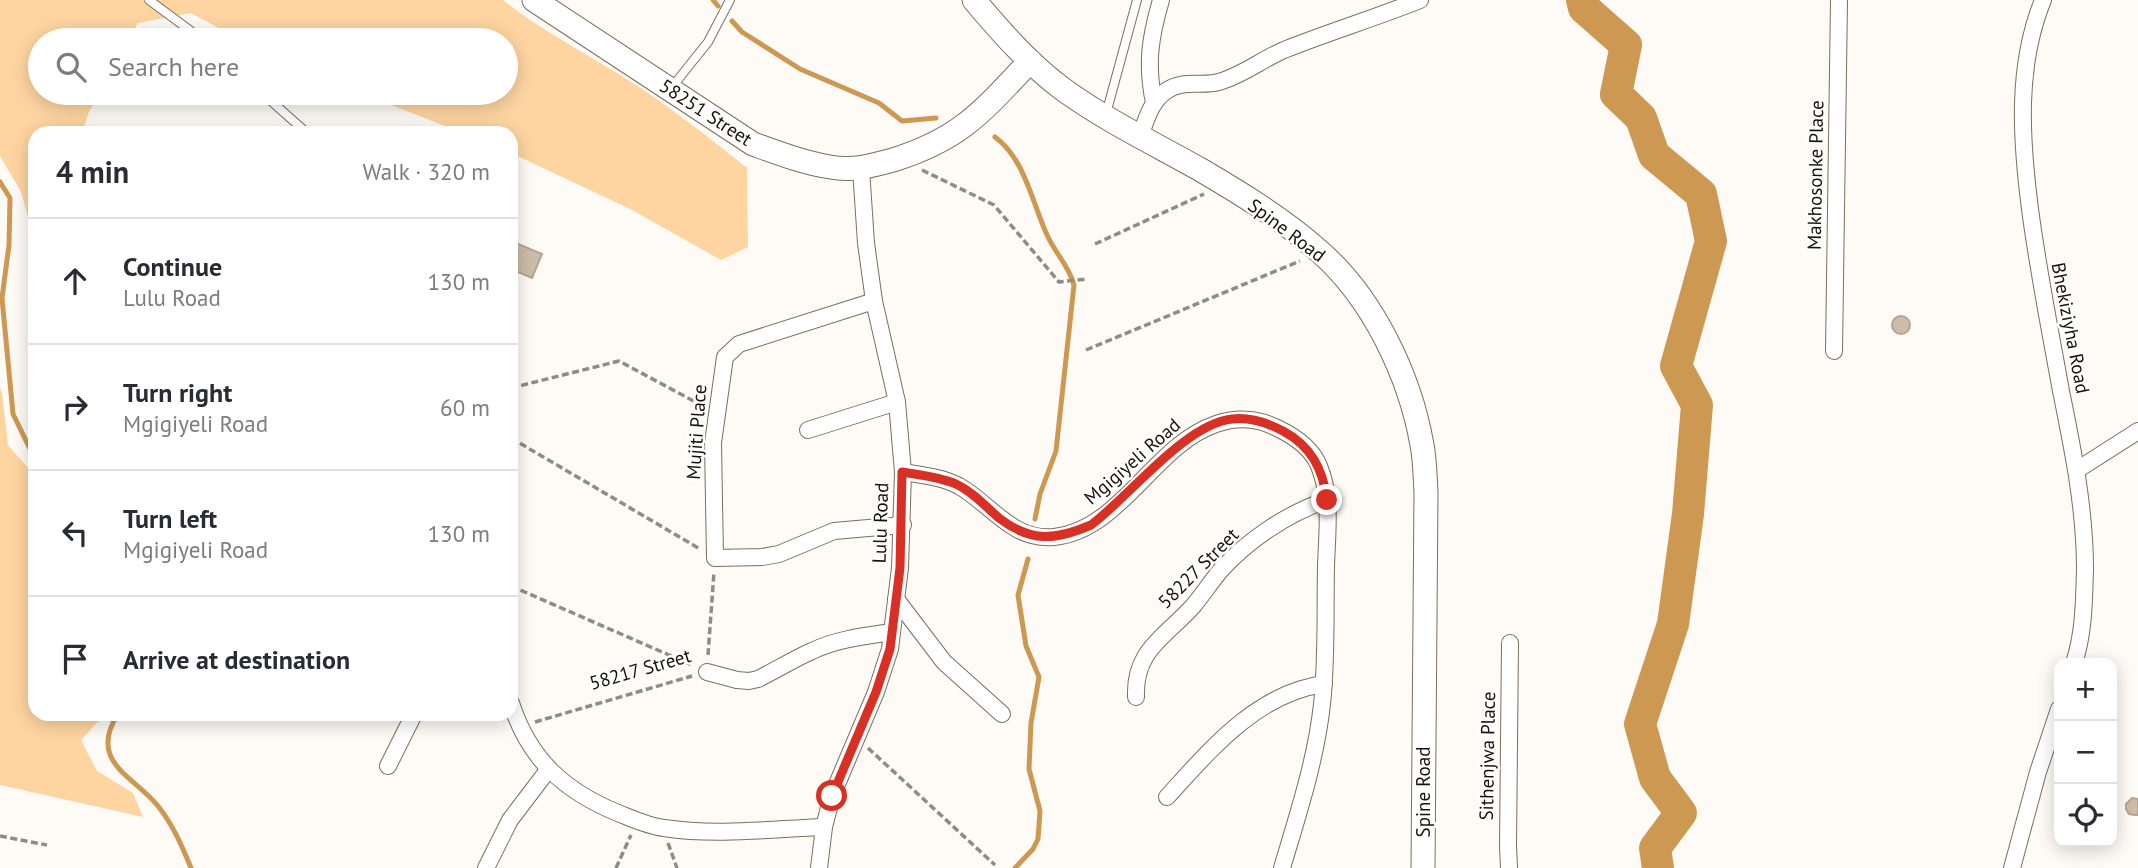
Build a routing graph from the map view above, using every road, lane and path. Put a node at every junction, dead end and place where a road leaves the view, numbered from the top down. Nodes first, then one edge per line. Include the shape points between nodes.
1 (149, 0) edge
2 (534, 0) edge
3 (730, 0) edge
4 (974, 0) edge
5 (1137, 0) edge
6 (1161, 0) edge
7 (1420, 0) edge
8 (1839, 0) edge
9 (2043, 0) edge
10 (187, 28) edge
11 (1030, 61) junction
12 (670, 89) junction
13 (1154, 103) junction
14 (276, 105) edge
15 (1105, 117) junction
16 (299, 126) edge
17 (1140, 136) junction
18 (899, 158) junction
19 (861, 169) junction
20 (1225, 184) junction
21 (1095, 243) dead end
22 (1321, 252) junction
23 (1086, 279) dead end
24 (874, 301) junction
25 (1086, 350) dead end
26 (1835, 351) dead end
27 (518, 386) edge
28 (897, 402) junction
29 (717, 414) junction
30 (808, 430) dead end
31 (2138, 431) edge
32 (518, 442) edge
33 (2077, 470) junction
34 (902, 472) junction
35 (1327, 500) junction
36 (903, 525) junction
37 (715, 558) junction
38 (518, 589) edge
39 (896, 599) junction
40 (892, 632) junction
41 (1510, 643) dead end
42 (2076, 658) edge
43 (707, 671) junction
44 (1324, 684) junction
45 (1136, 697) dead end
46 (1002, 713) dead end
47 (410, 721) edge
48 (517, 721) edge
49 (2055, 721) edge
50 (519, 727) junction
51 (856, 737) junction
52 (388, 765) dead end
53 (548, 770) junction
54 (1167, 797) dead end
55 (638, 821) junction
56 (824, 827) junction
57 (663, 828) junction
58 (0, 836) edge
59 (47, 845) dead end
60 (995, 865) dead end
61 (486, 868) edge
62 (616, 868) edge
63 (677, 868) edge
64 (819, 868) edge
65 (1282, 868) edge
66 (1423, 868) edge
67 (1509, 868) edge
68 (2012, 868) edge

1 - 10 lane
2 - 12 street, 58251 Street
3 - 12 lane via 708,42
4 - 11 street, Spine Road
5 - 15 lane
6 - 13 street via 1149,55
7 - 13 street via 1291,47 1218,83 1192,82 1169,89
8 - 26 street, Makhosonke Place
9 - 33 street, Bhekiziyha Road via 2034,21 2026,69 2022,114 2026,179 2039,275
11 - 15 street, Spine Road
11 - 18 street, 58251 Street via 956,134
12 - 19 street, 58251 Street via 753,144 830,167
13 - 17 street
14 - 16 lane
15 - 17 street, Spine Road
17 - 20 street, Spine Road
18 - 19 street, 58251 Street
18 - 23 path via 994,205 1059,282
19 - 24 street, Lulu Road
20 - 21 path
20 - 22 street, Spine Road
22 - 25 path
22 - 66 street, Spine Road via 1363,300 1390,346 1423,446
24 - 28 street, Lulu Road
24 - 29 street, Mujiti Place via 731,349 722,365
27 - 29 path via 619,361
28 - 30 street
28 - 34 street, Lulu Road
29 - 37 street, Mujiti Place
31 - 33 street
32 - 37 path
33 - 42 street, Bhekiziyha Road via 2085,533 2084,596
34 - 35 street, Mgigiyeli Road via 957,485 1018,531 1055,537 1091,525 1198,432 1231,419 1250,419 1268,423 1306,447 1318,464
34 - 36 street, Lulu Road
35 - 44 street, Mgigiyeli Road
35 - 45 street, 58227 Street via 1274,526 1222,569 1193,606 1148,650 1135,681
36 - 37 street via 834,531 762,557
36 - 39 street, Lulu Road
37 - 43 path
38 - 43 path
39 - 40 street, Lulu Road
39 - 46 street via 944,662
40 - 43 street, 58217 Street via 827,645 749,681
40 - 51 street, Lulu Road via 876,692
41 - 67 street, Sithenjwa Place
43 - 50 path, 58217 Street
44 - 54 street via 1276,700 1244,721
44 - 65 street, Mgigiyeli Road via 1309,778
47 - 52 street
48 - 50 street
49 - 68 street
50 - 53 street
51 - 56 street, Lulu Road
51 - 60 path
53 - 55 street via 583,796
53 - 61 street via 510,820
55 - 57 street
55 - 62 path
56 - 57 street
56 - 64 street, Lulu Road
57 - 63 path
58 - 59 path

